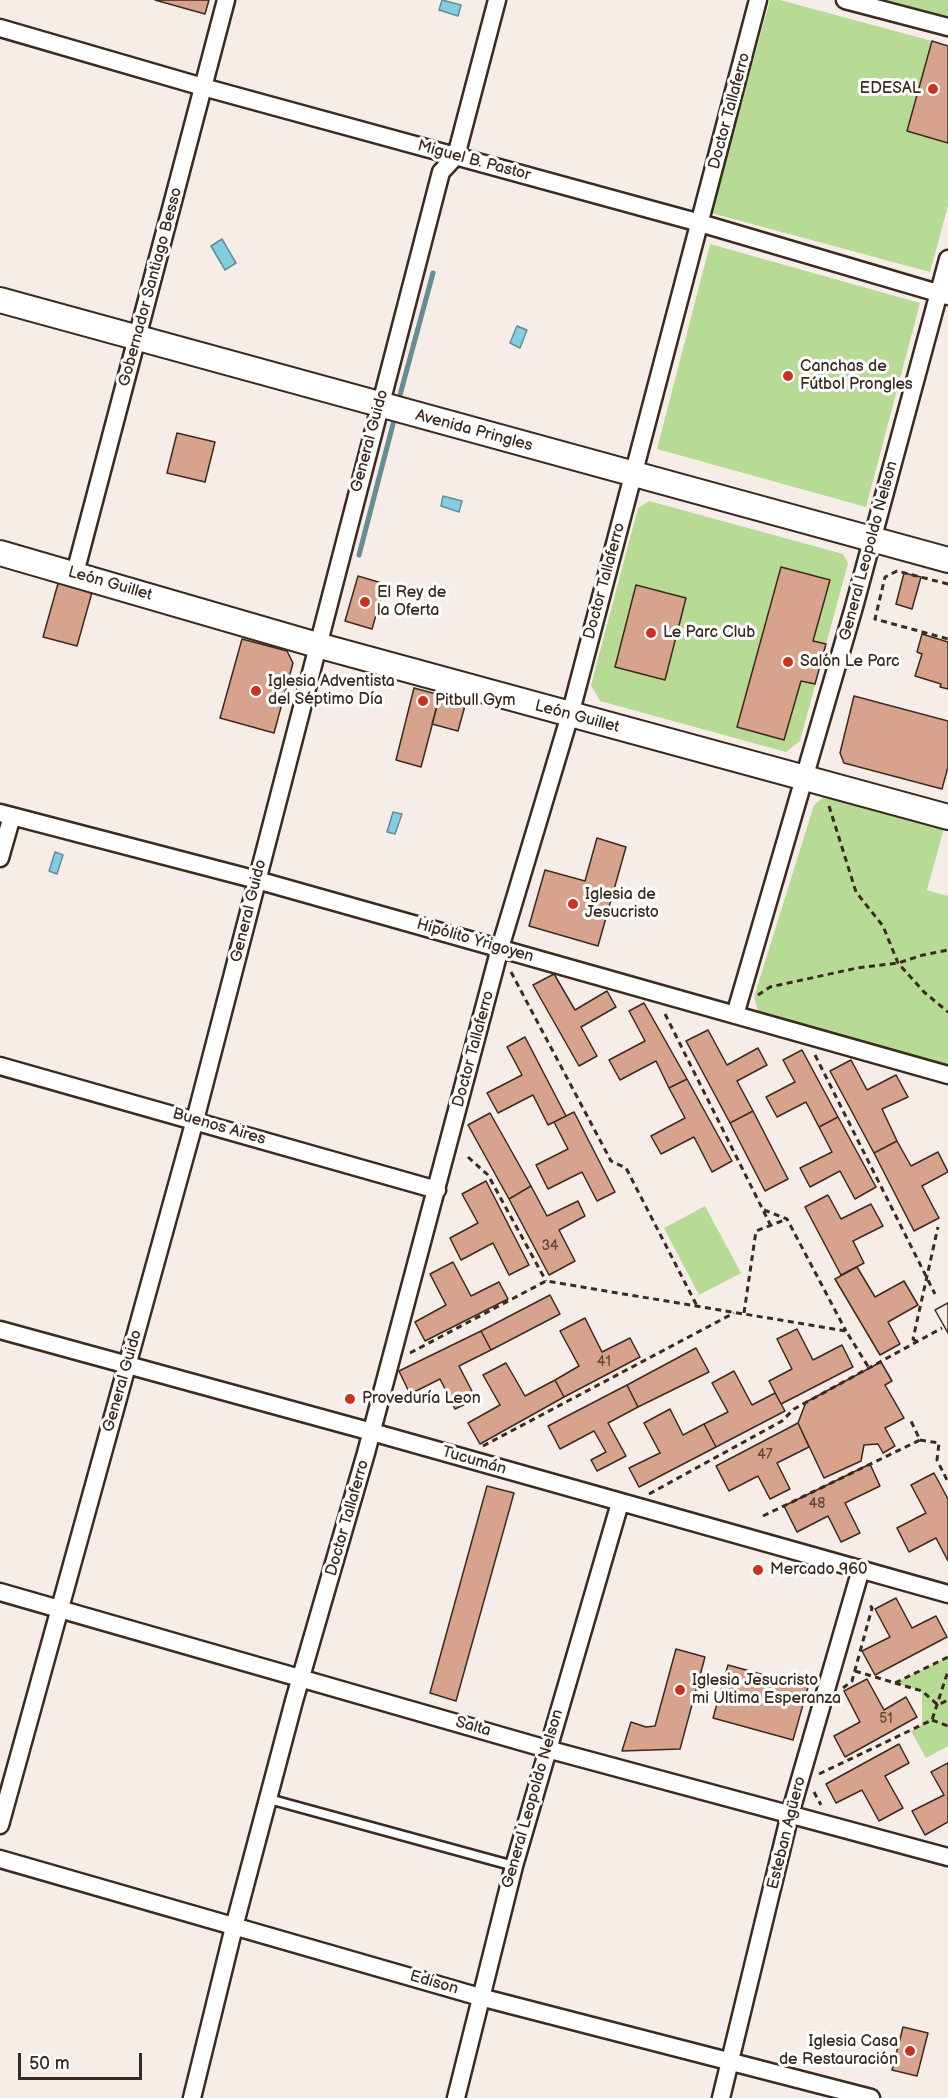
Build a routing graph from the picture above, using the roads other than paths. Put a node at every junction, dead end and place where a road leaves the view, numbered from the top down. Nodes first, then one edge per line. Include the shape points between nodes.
1 (226, 0) edge
2 (497, 0) edge
3 (759, 0) edge
4 (845, 0) edge
5 (948, 27) edge
6 (0, 28) edge
7 (203, 87) junction
8 (456, 156) junction
9 (700, 223) junction
10 (948, 259) edge
11 (943, 294) edge
12 (0, 300) edge
13 (138, 338) junction
14 (379, 405) junction
15 (632, 475) junction
16 (872, 540) junction
17 (0, 553) edge
18 (948, 560) edge
19 (75, 573) junction
20 (317, 645) junction
21 (570, 714) junction
22 (805, 779) junction
23 (6, 814) edge
24 (948, 817) edge
25 (0, 858) edge
26 (257, 880) junction
27 (500, 948) junction
28 (735, 1015) junction
29 (0, 1066) edge
30 (948, 1075) edge
31 (195, 1120) junction
32 (437, 1190) junction
33 (0, 1330) edge
34 (127, 1365) junction
35 (372, 1432) junction
36 (620, 1503) junction
37 (861, 1569) junction
38 (0, 1592) edge
39 (948, 1594) edge
40 (59, 1608) junction
41 (302, 1677) junction
42 (547, 1749) junction
43 (269, 1798) junction
44 (790, 1814) junction
45 (0, 1825) edge
46 (948, 1857) edge
47 (0, 1859) edge
48 (514, 1866) junction
49 (234, 1927) junction
50 (480, 1997) junction
51 (730, 2063) junction
52 (192, 2098) edge
53 (456, 2098) edge
54 (721, 2098) edge
55 (871, 2098) edge

1 - 7 street, Gobernador Santiago Besso
2 - 8 street, General Guido
3 - 9 street, Doctor Tallaferro
4 - 5 street
6 - 7 street, Miguel B. Pastor
7 - 8 street, Miguel B. Pastor
7 - 13 street, Gobernador Santiago Besso
8 - 9 street, Miguel B. Pastor
8 - 14 street, General Guido via 441,172
9 - 11 street, Miguel B. Pastor
9 - 15 street, Doctor Tallaferro
10 - 11 street, General Leopoldo Nelson
11 - 16 street, General Leopoldo Nelson
12 - 13 main road, Avenida Pringles
13 - 14 main road, Avenida Pringles
13 - 19 street, Gobernador Santiago Besso
14 - 15 main road, Avenida Pringles
14 - 20 street, General Guido
15 - 16 main road, Avenida Pringles
15 - 21 street, Doctor Tallaferro
16 - 18 main road, Avenida Pringles
16 - 22 street, General Leopoldo Nelson
17 - 19 main road, León Guillet
19 - 20 main road, León Guillet
20 - 21 main road, León Guillet
20 - 26 street, General Guido
21 - 22 main road, León Guillet
21 - 27 street, Doctor Tallaferro
22 - 24 main road, León Guillet
22 - 28 street, General Leopoldo Nelson
23 - 25 street
23 - 26 street, Hipólito Yrigoyen
26 - 27 street, Hipólito Yrigoyen
26 - 31 street, General Guido
27 - 28 street, Hipólito Yrigoyen
27 - 32 street, Doctor Tallaferro
28 - 30 street, Hipólito Yrigoyen
29 - 31 street, Buenos Aires
31 - 32 street, Buenos Aires
31 - 34 street, General Guido
32 - 35 street, Doctor Tallaferro
33 - 34 street, Tucumán
34 - 35 street, Tucumán
34 - 40 street, General Guido
35 - 36 street, Tucumán
35 - 41 street, Doctor Tallaferro
36 - 37 street, Tucumán
36 - 42 street, General Leopoldo Nelson
37 - 39 street, Tucumán
37 - 44 street, Esteban Agüero
38 - 40 street, Salta
40 - 41 street, Salta
40 - 45 street, General Guido
41 - 42 street, Salta
41 - 43 street, Doctor Tallaferro
42 - 44 street, Salta
42 - 48 street, General Leopoldo Nelson
43 - 48 lane
43 - 49 street, Doctor Tallaferro
44 - 46 street, Salta
44 - 51 street, Esteban Agüero
47 - 49 street, Edison
48 - 50 street, General Leopoldo Nelson
49 - 50 street, Edison
49 - 52 street, Doctor Tallaferro
50 - 51 street, Edison
50 - 53 street, General Leopoldo Nelson
51 - 54 street, Esteban Agüero
51 - 55 street, Edison

